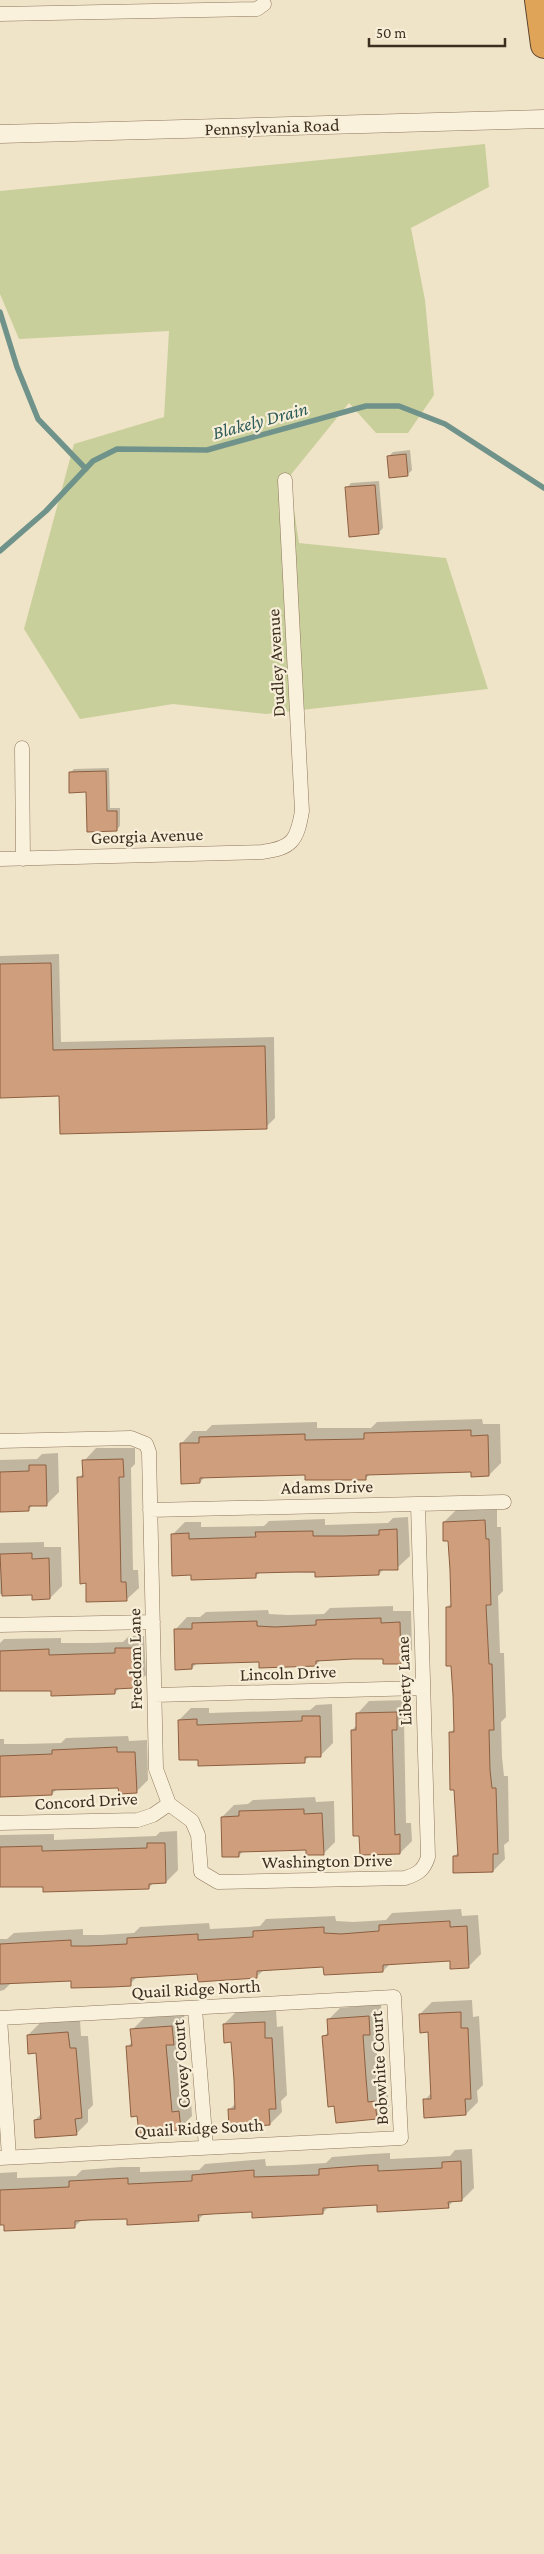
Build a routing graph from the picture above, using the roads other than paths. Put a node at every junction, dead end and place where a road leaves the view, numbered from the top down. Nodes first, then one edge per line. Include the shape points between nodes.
1 (538, 0) edge
2 (264, 4) dead end
3 (0, 14) edge
4 (544, 45) edge
5 (544, 119) edge
6 (0, 134) edge
7 (286, 480) dead end
8 (22, 748) dead end
9 (293, 842) joint
10 (0, 859) edge
11 (23, 859) junction
12 (0, 1441) edge
13 (504, 1502) dead end
14 (418, 1504) junction
15 (150, 1510) junction
16 (153, 1622) junction
17 (0, 1625) edge
18 (422, 1688) junction
19 (154, 1695) junction
20 (169, 1804) junction
21 (0, 1823) edge
22 (428, 1857) joint
23 (394, 1997) joint
24 (195, 2009) junction
25 (0, 2018) edge
26 (401, 2138) joint
27 (206, 2147) junction
28 (5, 2158) edge

1 - 4 highway
2 - 3 street via 257,9
5 - 6 street, Pennsylvania Road
7 - 9 street, Dudley Avenue via 302,811
8 - 11 street
9 - 11 street, Georgia Avenue via 280,849 262,852
10 - 11 street, Georgia Avenue
12 - 15 street, Freedom Lane via 131,1438 146,1444 149,1452
13 - 14 street, Adams Drive
14 - 15 street, Adams Drive
14 - 18 street, Liberty Lane
15 - 16 street, Freedom Lane
16 - 17 street
16 - 19 street, Freedom Lane
18 - 19 street, Lincoln Drive
18 - 22 street, Liberty Lane
19 - 20 street, Freedom Lane via 156,1769
20 - 21 street, Concord Drive via 138,1820
20 - 22 street, Washington Drive via 192,1821 198,1835 201,1872 218,1882 405,1878 422,1870
23 - 24 street, Quail Ridge North
23 - 26 street, Bobwhite Court
24 - 25 street, Quail Ridge North
24 - 27 street, Covey Court
25 - 28 street
26 - 27 street, Quail Ridge South
27 - 28 street, Quail Ridge South

